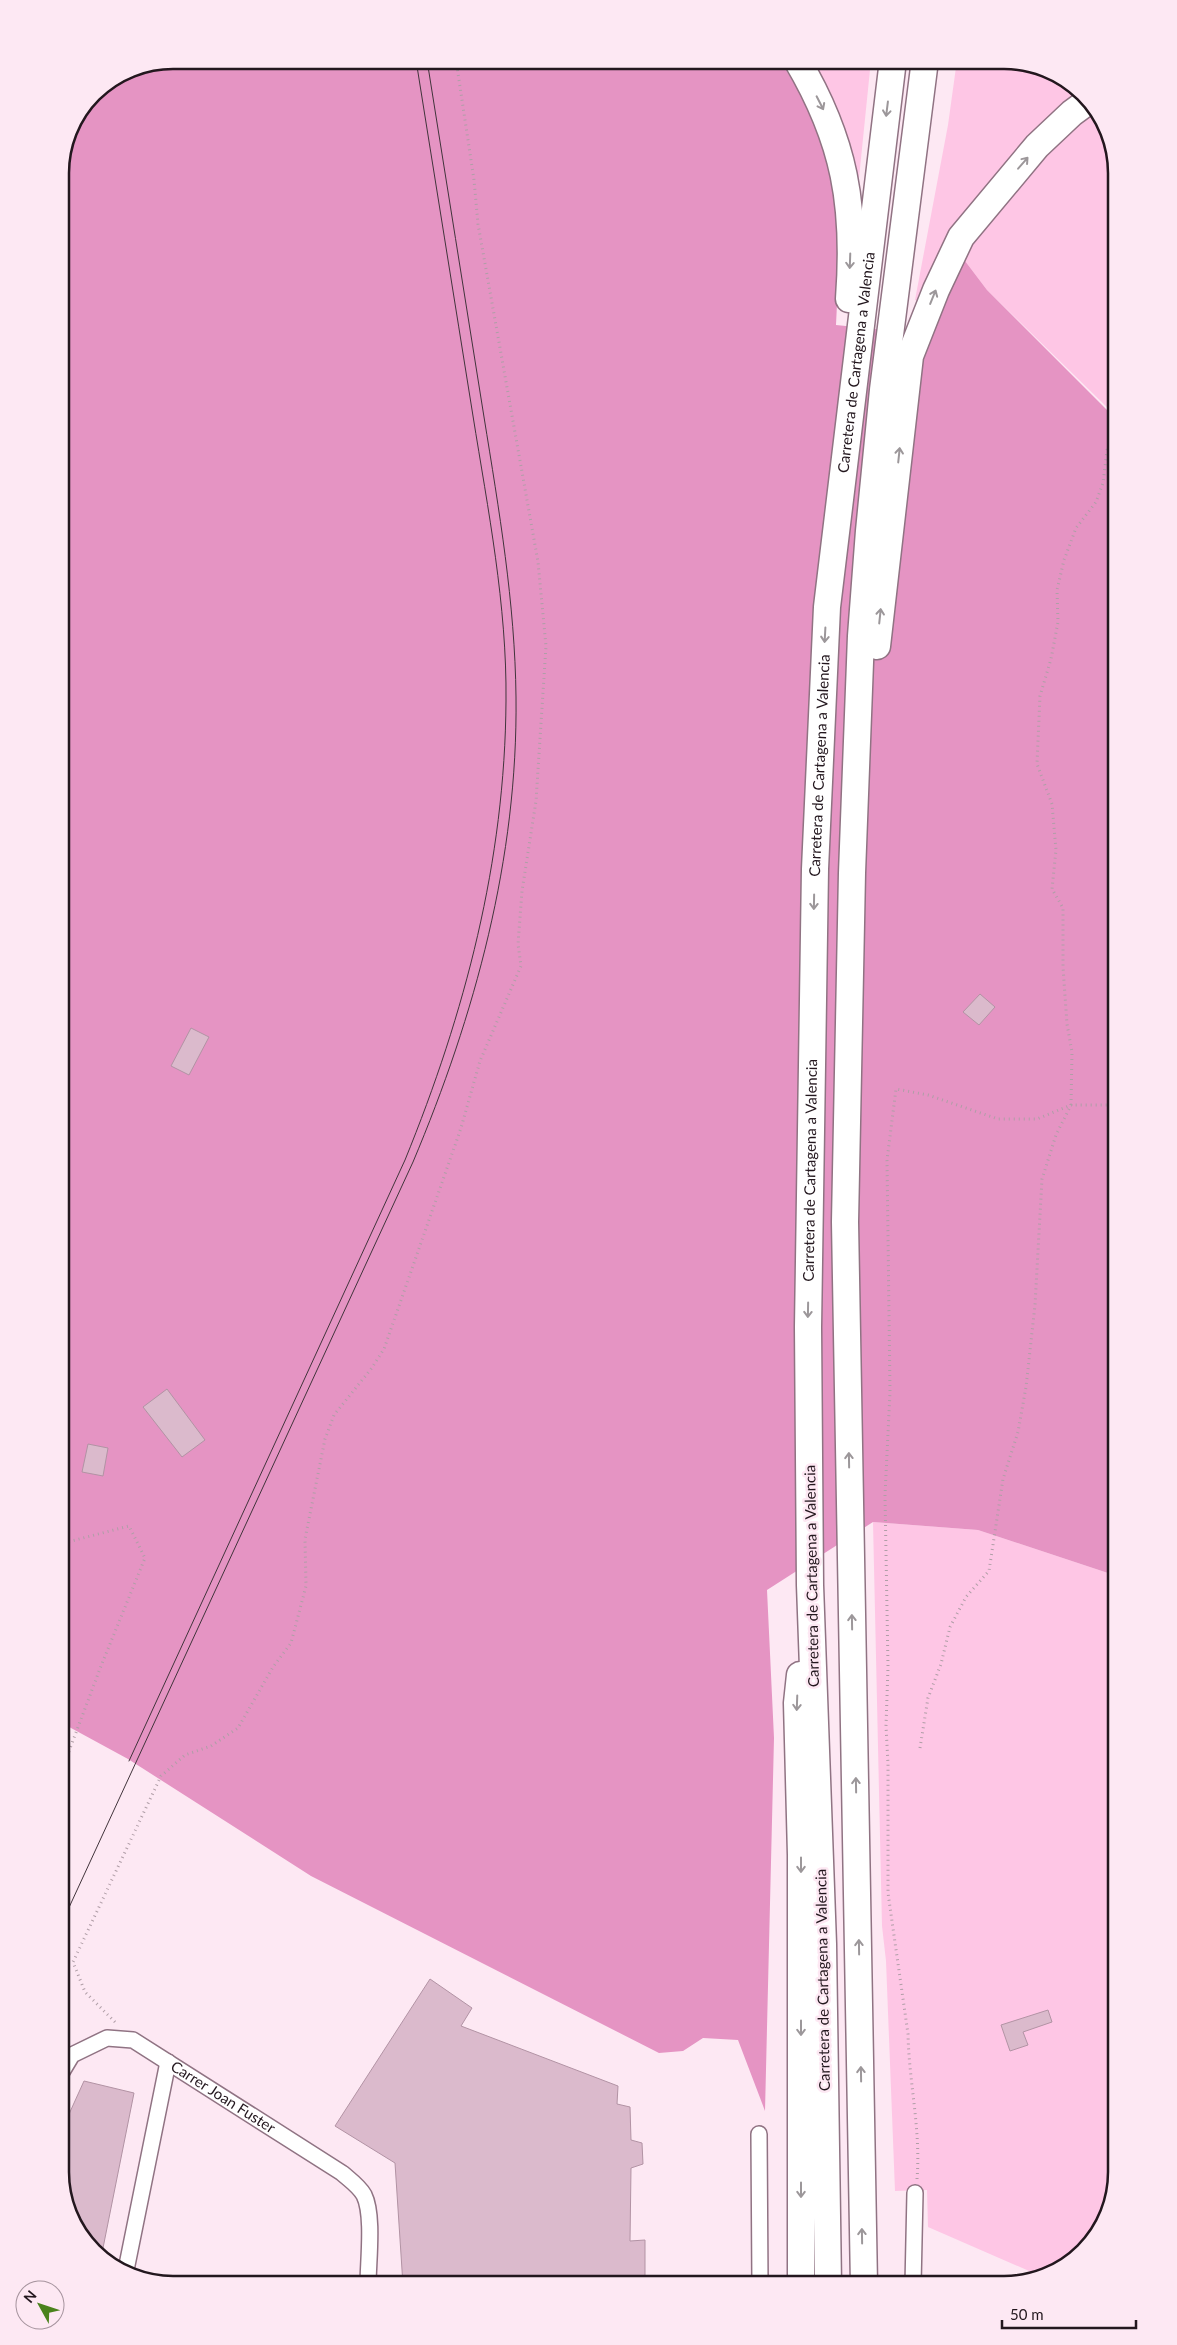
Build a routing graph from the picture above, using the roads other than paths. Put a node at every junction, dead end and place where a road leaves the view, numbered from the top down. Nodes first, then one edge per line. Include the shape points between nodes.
1 (802, 69) edge
2 (892, 69) edge
3 (924, 69) edge
4 (1083, 105) edge
5 (827, 607) junction
6 (852, 873) junction
7 (810, 1585) junction
8 (69, 2060) edge
9 (168, 2062) junction
10 (759, 2134) dead end
11 (916, 2193) road end
12 (127, 2266) edge
13 (368, 2276) edge
14 (760, 2276) edge
15 (801, 2276) edge
16 (828, 2276) edge
17 (864, 2276) edge
18 (916, 2276) edge

1 -> 5 highway via 825,114 842,162 851,221 847,322 833,468
2 -> 5 highway, Carretera de Cartagena a Valencia
3 - 6 highway, Carretera de Cartagena a Valencia via 883,390 869,531 861,636
6 -> 4 highway via 910,356 961,237 1038,146
5 -> 7 highway, Carretera de Cartagena a Valencia via 815,869 811,1067 808,1317
17 -> 6 highway, Carretera de Cartagena a Valencia via 846,1321 846,1116
7 -> 15 highway via 797,1703 801,1855
7 - 16 highway, Carretera de Cartagena a Valencia via 822,1905
8 - 9 street, Carrer Joan Fuster via 72,2055 107,2038 133,2040
9 - 12 street
9 - 13 street, Carrer Joan Fuster via 354,2182 364,2196 368,2216
10 - 14 street
11 - 18 street

